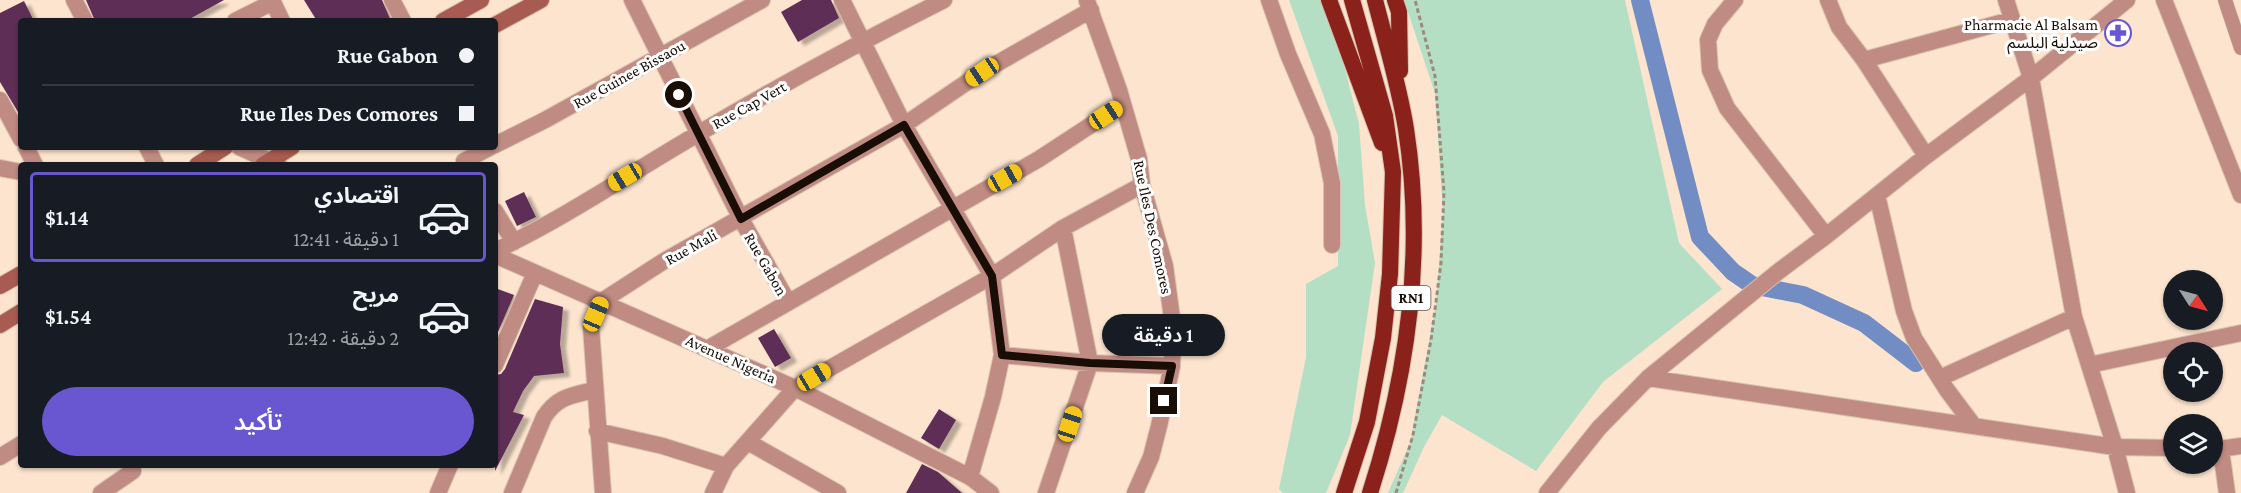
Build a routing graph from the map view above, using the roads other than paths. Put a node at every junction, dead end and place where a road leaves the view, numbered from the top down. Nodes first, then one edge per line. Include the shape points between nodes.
1 (74, 0) edge
2 (392, 0) edge
3 (481, 0) edge
4 (541, 0) edge
5 (632, 0) edge
6 (762, 0) edge
7 (842, 0) edge
8 (944, 0) edge
9 (1269, 0) edge
10 (1329, 0) edge
11 (1352, 0) edge
12 (1375, 0) edge
13 (1395, 0) edge
14 (1735, 0) edge
15 (1827, 0) edge
16 (2006, 0) edge
17 (2127, 0) edge
18 (2164, 0) edge
19 (2225, 0) edge
20 (273, 1) edge
21 (1088, 5) edge
22 (83, 18) edge
23 (241, 18) edge
24 (281, 18) edge
25 (401, 18) edge
26 (448, 18) edge
27 (2011, 20) junction
28 (498, 23) edge
29 (863, 41) junction
30 (2241, 48) edge
31 (661, 57) junction
32 (1864, 60) junction
33 (2031, 78) junction
34 (1401, 99) junction
35 (0, 100) edge
36 (1123, 104) junction
37 (904, 125) junction
38 (18, 133) edge
39 (697, 134) junction
40 (498, 143) edge
41 (220, 150) edge
42 (244, 150) edge
43 (288, 150) edge
44 (483, 150) edge
45 (1926, 156) junction
46 (462, 158) edge
47 (202, 162) edge
48 (266, 162) edge
49 (273, 162) edge
50 (0, 168) edge
51 (2236, 170) edge
52 (18, 171) edge
53 (1393, 172) junction
54 (1142, 185) junction
55 (1877, 195) junction
56 (2241, 195) edge
57 (953, 208) junction
58 (498, 216) edge
59 (741, 219) junction
60 (1063, 228) junction
61 (1826, 236) junction
62 (514, 242) junction
63 (1332, 245) dead end
64 (498, 251) edge
65 (498, 254) edge
66 (535, 273) junction
67 (18, 275) edge
68 (992, 276) junction
69 (0, 286) edge
70 (602, 301) junction
71 (788, 302) junction
72 (18, 314) edge
73 (2074, 317) junction
74 (0, 324) edge
75 (2241, 333) edge
76 (707, 349) junction
77 (1002, 355) junction
78 (498, 358) edge
79 (1090, 363) junction
80 (2090, 365) junction
81 (1172, 366) junction
82 (1648, 378) junction
83 (1940, 378) junction
84 (795, 388) junction
85 (594, 390) junction
86 (1974, 426) junction
87 (597, 431) junction
88 (748, 442) junction
89 (18, 446) edge
90 (2241, 446) edge
91 (2115, 447) junction
92 (2163, 448) edge
93 (2223, 449) edge
94 (0, 457) edge
95 (726, 466) junction
96 (449, 468) edge
97 (133, 471) dead end
98 (2223, 474) edge
99 (970, 477) junction
100 (813, 487) edge
101 (101, 493) edge
102 (438, 493) edge
103 (512, 493) edge
104 (603, 493) edge
105 (713, 493) edge
106 (838, 493) edge
107 (991, 493) edge
108 (1046, 493) edge
109 (1135, 493) edge
110 (1344, 493) edge
111 (1370, 493) edge
112 (1547, 493) edge
113 (2127, 493) edge
114 (2227, 493) edge

1 - 22 street
2 - 25 street
3 - 26 main road
4 - 28 main road
5 - 31 street, Rue Gabon
6 - 31 street, Rue Guinee Bissaou
7 - 29 street
8 - 29 street, Rue Cap Vert
9 - 63 street via 1322,134 1332,183
10 - 53 highway
11 - 53 highway, RN1 via 1385,116
12 - 34 highway, RN1
13 - 34 highway via 1399,12
14 - 61 street via 1715,24 1708,40 1710,70 1727,108
15 - 32 street via 1839,27
16 - 27 street
17 - 33 street
18 - 51 street
19 - 30 street
20 - 23 street
20 - 24 street
21 - 36 street, Rue Iles Des Comores
21 - 37 street, Rue Mali
27 - 32 street
27 - 33 street
29 - 37 street
29 - 39 street, Rue Cap Vert
31 - 39 street, Rue Gabon
31 - 40 street, Rue Guinee Bissaou
32 - 45 street
33 - 45 street
33 - 73 street
34 - 111 highway, RN1 via 1411,172 1411,299 1402,372
35 - 38 street
36 - 54 street, Rue Iles Des Comores via 1139,159
36 - 57 street via 1039,159
37 - 57 street
37 - 59 street, Rue Mali
39 - 59 street, Rue Gabon
39 - 62 street, Rue Cap Vert
41 - 47 main road
42 - 48 street
43 - 49 main road
44 - 46 street, Rue Guinee Bissaou
45 - 55 street
50 - 52 street
51 - 56 street
53 - 110 highway, RN1 via 1383,338 1367,422
54 - 60 street
54 - 81 street, Rue Iles Des Comores via 1165,266 1173,326
55 - 61 street
55 - 83 street via 1904,311 1914,338
57 - 68 street
57 - 71 street
58 - 62 street
59 - 70 street, Rue Mali
59 - 71 street, Rue Gabon
60 - 68 street
60 - 79 street
61 - 82 street
62 - 64 street, Rue Cap Vert
65 - 66 street, Avenue Nigeria
66 - 70 street, Avenue Nigeria
66 - 78 street
67 - 69 main road
68 - 77 street
68 - 84 street
70 - 76 street, Avenue Nigeria
70 - 85 street via 591,327
71 - 76 street
72 - 74 main road
73 - 80 street
73 - 83 street
75 - 80 street
76 - 84 street, Avenue Nigeria
77 - 79 street
77 - 99 street
79 - 81 street
79 - 108 street
80 - 91 street
81 - 109 street, Rue Iles Des Comores via 1151,457
82 - 86 street
82 - 112 street via 1599,428
83 - 86 street
84 - 88 street
84 - 99 street, Avenue Nigeria
85 - 87 street
85 - 103 street via 563,398 550,408
86 - 91 street
87 - 95 street
87 - 104 street
88 - 95 street
88 - 100 street
89 - 94 street
90 - 93 street
91 - 92 street
91 - 113 street
95 - 105 street
96 - 102 street
97 - 101 street
98 - 114 street
99 - 107 street, Avenue Nigeria
100 - 106 street

